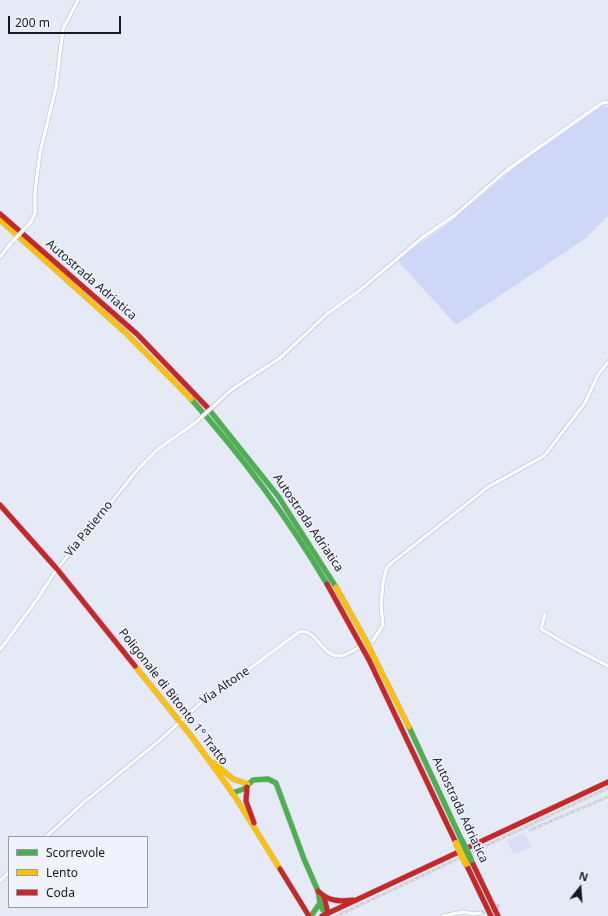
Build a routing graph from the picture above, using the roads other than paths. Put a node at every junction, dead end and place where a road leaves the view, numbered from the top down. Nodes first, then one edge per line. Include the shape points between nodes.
1 (78, 0) edge
2 (608, 102) edge
3 (0, 214) edge
4 (0, 220) edge
5 (0, 256) edge
6 (608, 362) edge
7 (0, 505) edge
8 (56, 569) junction
9 (545, 614) dead end
10 (373, 641) dead end
11 (358, 648) dead end
12 (0, 650) edge
13 (608, 666) edge
14 (180, 722) junction
15 (206, 756) junction
16 (608, 782) edge
17 (248, 784) junction
18 (232, 793) junction
19 (259, 835) junction
20 (47, 836) edge
21 (459, 842) junction
22 (469, 862) junction
23 (8, 873) edge
24 (0, 881) edge
25 (318, 891) junction
26 (324, 897) junction
27 (358, 899) junction
28 (320, 903) junction
29 (481, 913) dead end
30 (309, 915) edge
31 (325, 915) edge
32 (443, 916) edge
33 (491, 916) edge
34 (498, 916) edge

1 - 5 street, bridge via 63,29 56,87 40,153 35,213 31,222
2 - 8 street, Via Patierno, bridge via 602,103 507,170 454,216 423,237 327,314 280,358 231,390 195,423 158,449 139,468
3 - 21 main road, Autostrada Adriatica via 161,357 218,419 280,498 317,553 371,649
4 - 21 main road, Autostrada Adriatica via 157,363 234,450 267,493 313,561 353,630
6 - 10 street via 598,375 585,403 544,456 488,486 389,565 383,583 383,625
7 - 8 main road, Poligonale di Bitonto 1° Tratto
8 - 12 street, Via Patierno
8 - 14 main road, Poligonale di Bitonto 1° Tratto
9 - 13 street via 542,629
11 - 14 street, Via Altone via 345,655 334,656 308,633 299,632 246,672 207,697
14 - 15 main road, Poligonale di Bitonto 1° Tratto
14 - 20 street, Via Altone
15 - 17 main road via 228,776 240,783
15 - 18 main road, Poligonale di Bitonto 1° Tratto
16 - 27 main road
17 - 18 main road via 238,787
17 - 19 main road via 245,791 247,804
17 - 25 main road via 260,779 276,783
18 - 19 main road, Poligonale di Bitonto 1° Tratto
19 - 30 main road, Poligonale di Bitonto 1° Tratto
21 - 22 main road, Autostrada Adriatica, bridge
22 - 33 main road, Autostrada Adriatica
22 - 34 main road, Autostrada Adriatica
23 - 24 street
25 - 26 main road
25 - 28 main road
26 - 27 main road via 341,902
26 - 31 main road
27 - 31 main road
28 - 30 main road
28 - 31 main road
29 - 32 street via 463,912

